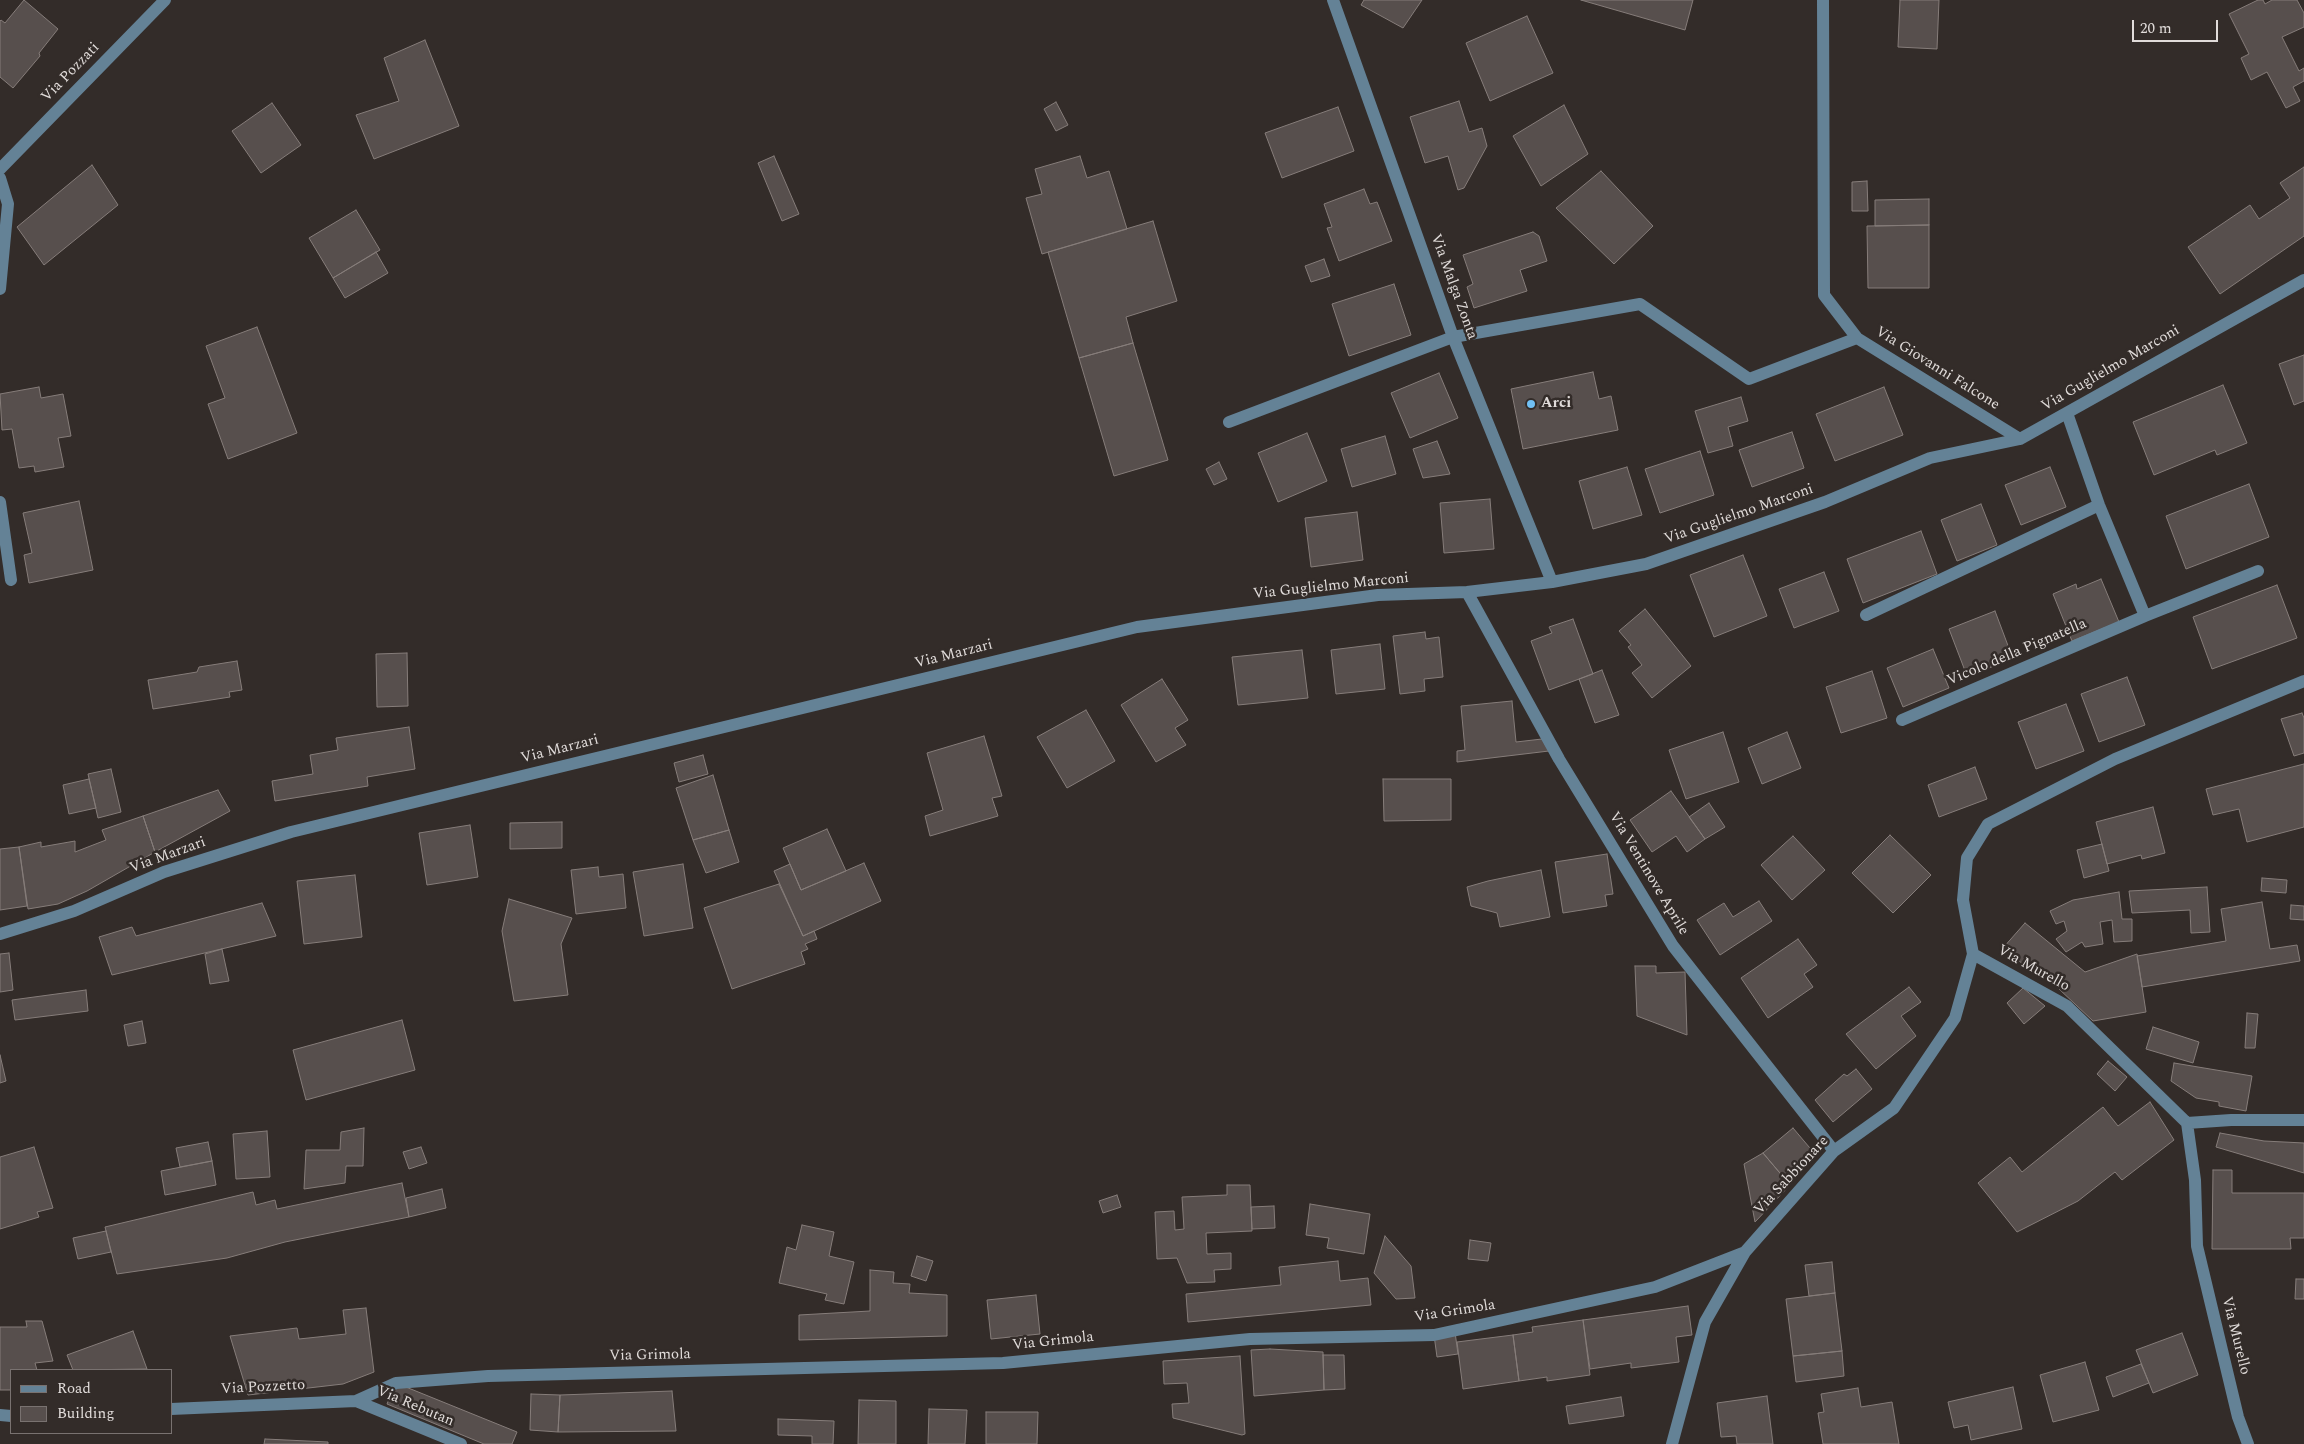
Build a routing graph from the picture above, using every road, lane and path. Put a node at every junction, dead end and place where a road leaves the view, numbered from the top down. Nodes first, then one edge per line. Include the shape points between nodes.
1 (165, 0) edge
2 (1333, 0) edge
3 (1823, 0) edge
4 (0, 169) edge
5 (0, 178) edge
6 (2304, 280) edge
7 (0, 289) edge
8 (1453, 337) junction
9 (1857, 338) junction
10 (2067, 413) junction
11 (1229, 422) dead end
12 (2020, 439) junction
13 (0, 502) edge
14 (2099, 505) junction
15 (2258, 571) dead end
16 (11, 580) dead end
17 (1552, 582) junction
18 (1467, 592) junction
19 (1866, 615) dead end
20 (2145, 616) junction
21 (1137, 627) joint
22 (2304, 681) edge
23 (1902, 720) dead end
24 (0, 934) edge
25 (1973, 954) junction
26 (2304, 1120) edge
27 (2187, 1124) junction
28 (1834, 1151) junction
29 (1744, 1252) junction
30 (356, 1401) junction
31 (172, 1409) edge
32 (461, 1444) edge
33 (1672, 1444) edge
34 (2248, 1444) edge

1 - 4 street, Via Pozzati
2 - 8 street, Via Malga Zonta
3 - 9 street, Via Giovanni Falcone via 1824,296
5 - 7 street via 8,204
6 - 10 street, Via Guglielmo Marconi
8 - 9 street via 1640,304 1750,378
8 - 11 street
8 - 17 street, Via Malga Zonta
9 - 12 street, Via Giovanni Falcone
10 - 12 street, Via Guglielmo Marconi
10 - 14 street
12 - 17 street, Via Guglielmo Marconi via 1930,458 1825,502 1646,564
13 - 16 street
14 - 19 street
14 - 20 street
15 - 20 street, Vicolo della Pignatella
17 - 18 street, Via Guglielmo Marconi
18 - 21 street, Via Guglielmo Marconi via 1378,595
18 - 28 street, Via Ventinove Aprile via 1559,759 1672,946
20 - 23 street, Vicolo della Pignatella
21 - 24 street, Via Marzari via 291,832 164,872 74,911
22 - 25 street, Via Murello via 2115,759 1988,824 1967,858 1963,900
25 - 27 street, Via Murello via 2066,1006
25 - 28 street, Via Sabbionare via 1955,1018 1894,1108
26 - 27 street
27 - 34 street, Via Murello via 2196,1180 2197,1246 2238,1417
28 - 29 street, Via Sabbionare
29 - 30 street, Via Grimola via 1655,1287 1434,1335 1250,1339 1003,1363 488,1376 396,1383
29 - 33 street, Via Sabbionare via 1705,1322
30 - 31 street, Via Pozzetto
30 - 32 street, Via Rebutan

